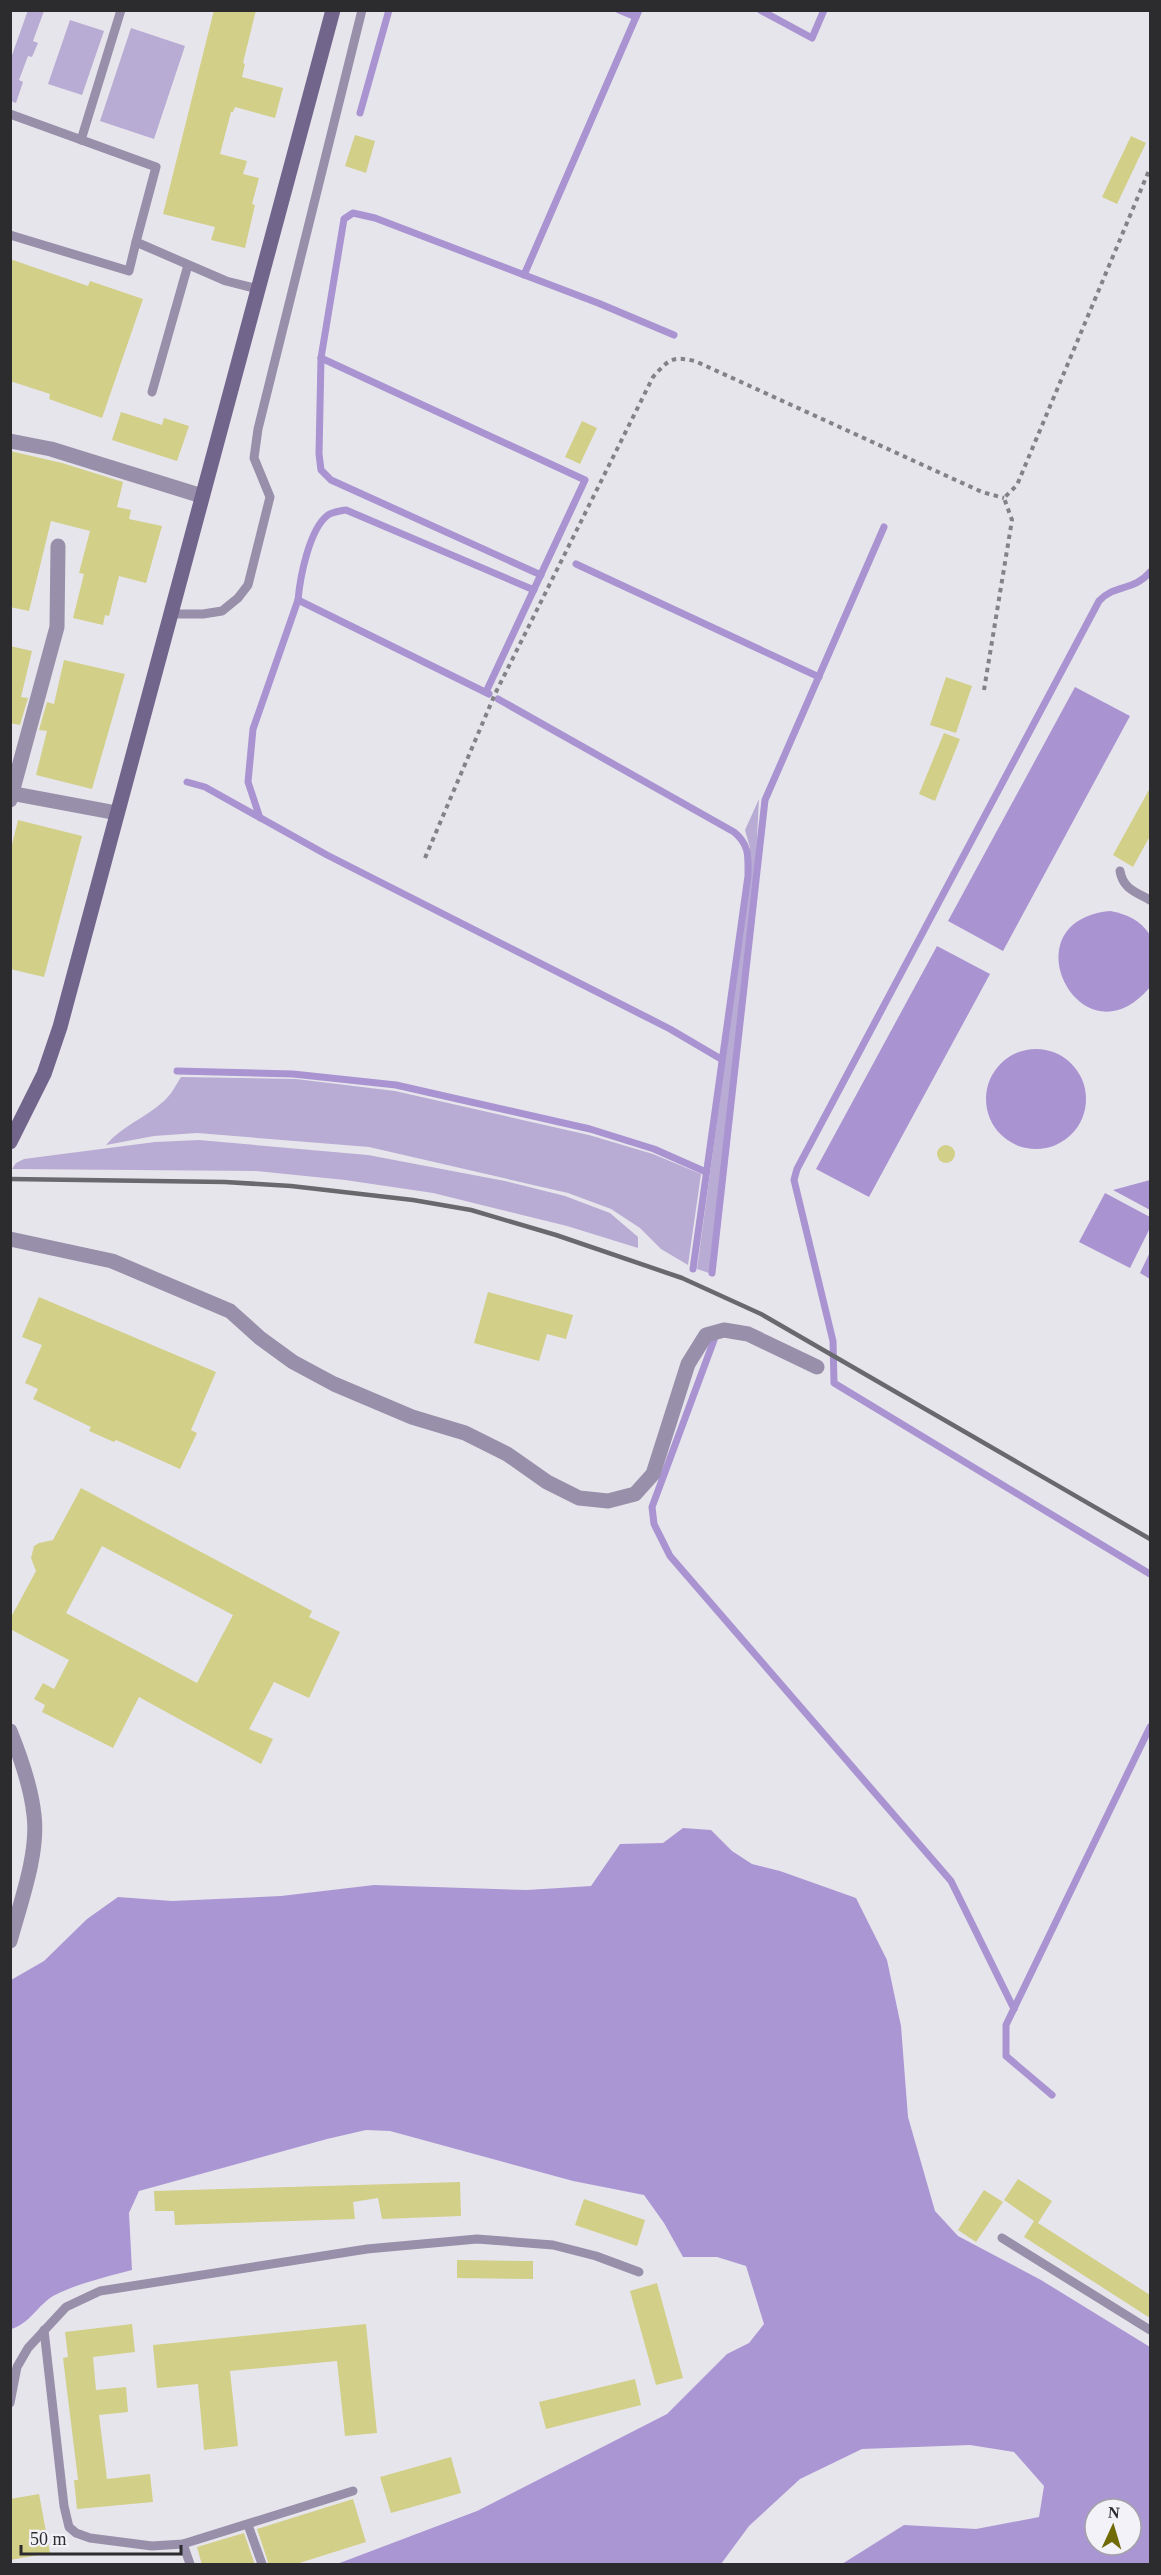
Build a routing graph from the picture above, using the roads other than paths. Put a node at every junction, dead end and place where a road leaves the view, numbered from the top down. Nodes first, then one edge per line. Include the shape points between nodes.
1 (121, 10) edge
2 (333, 10) edge
3 (362, 10) edge
4 (10, 114) edge
5 (81, 140) junction
6 (10, 235) edge
7 (136, 242) junction
8 (188, 265) junction
9 (258, 289) junction
10 (152, 392) dead end
11 (10, 441) edge
12 (202, 496) junction
13 (58, 546) dead end
14 (170, 614) junction
15 (11, 796) edge
16 (117, 813) junction
17 (1120, 871) dead end
18 (1150, 900) edge
19 (10, 1142) edge
20 (10, 1239) edge
21 (817, 1367) dead end
22 (10, 1731) edge
23 (10, 1941) edge
24 (1002, 2238) dead end
25 (639, 2272) dead end
26 (44, 2330) junction
27 (1150, 2330) edge
28 (10, 2403) edge
29 (353, 2491) dead end
30 (248, 2525) junction
31 (183, 2544) junction
32 (190, 2565) edge
33 (262, 2565) edge

1 - 5 lane
2 - 9 street
3 - 14 lane via 258,429 254,458 270,497 248,585 222,610
4 - 5 lane
5 - 7 lane via 156,167
6 - 7 lane via 129,271
7 - 8 lane
8 - 9 lane
8 - 10 lane
9 - 12 street
11 - 12 street via 51,449
12 - 14 street
13 - 15 street via 57,627
14 - 16 street
15 - 16 street
16 - 19 street via 60,1027 44,1074
17 - 18 lane via 1128,888
20 - 21 street via 112,1261 230,1311 260,1338 313,1373 412,1417 465,1433 579,1498 608,1501 635,1494 653,1474 688,1364 706,1335 724,1330 748,1334
22 - 23 street via 23,1764 34,1816 33,1845
24 - 27 lane
25 - 26 lane via 553,2245 477,2239 433,2242 355,2250 100,2290 66,2307
26 - 28 lane via 17,2367
26 - 31 lane via 69,2527 90,2538 152,2546
29 - 30 lane
30 - 31 lane
30 - 33 lane
31 - 32 lane

